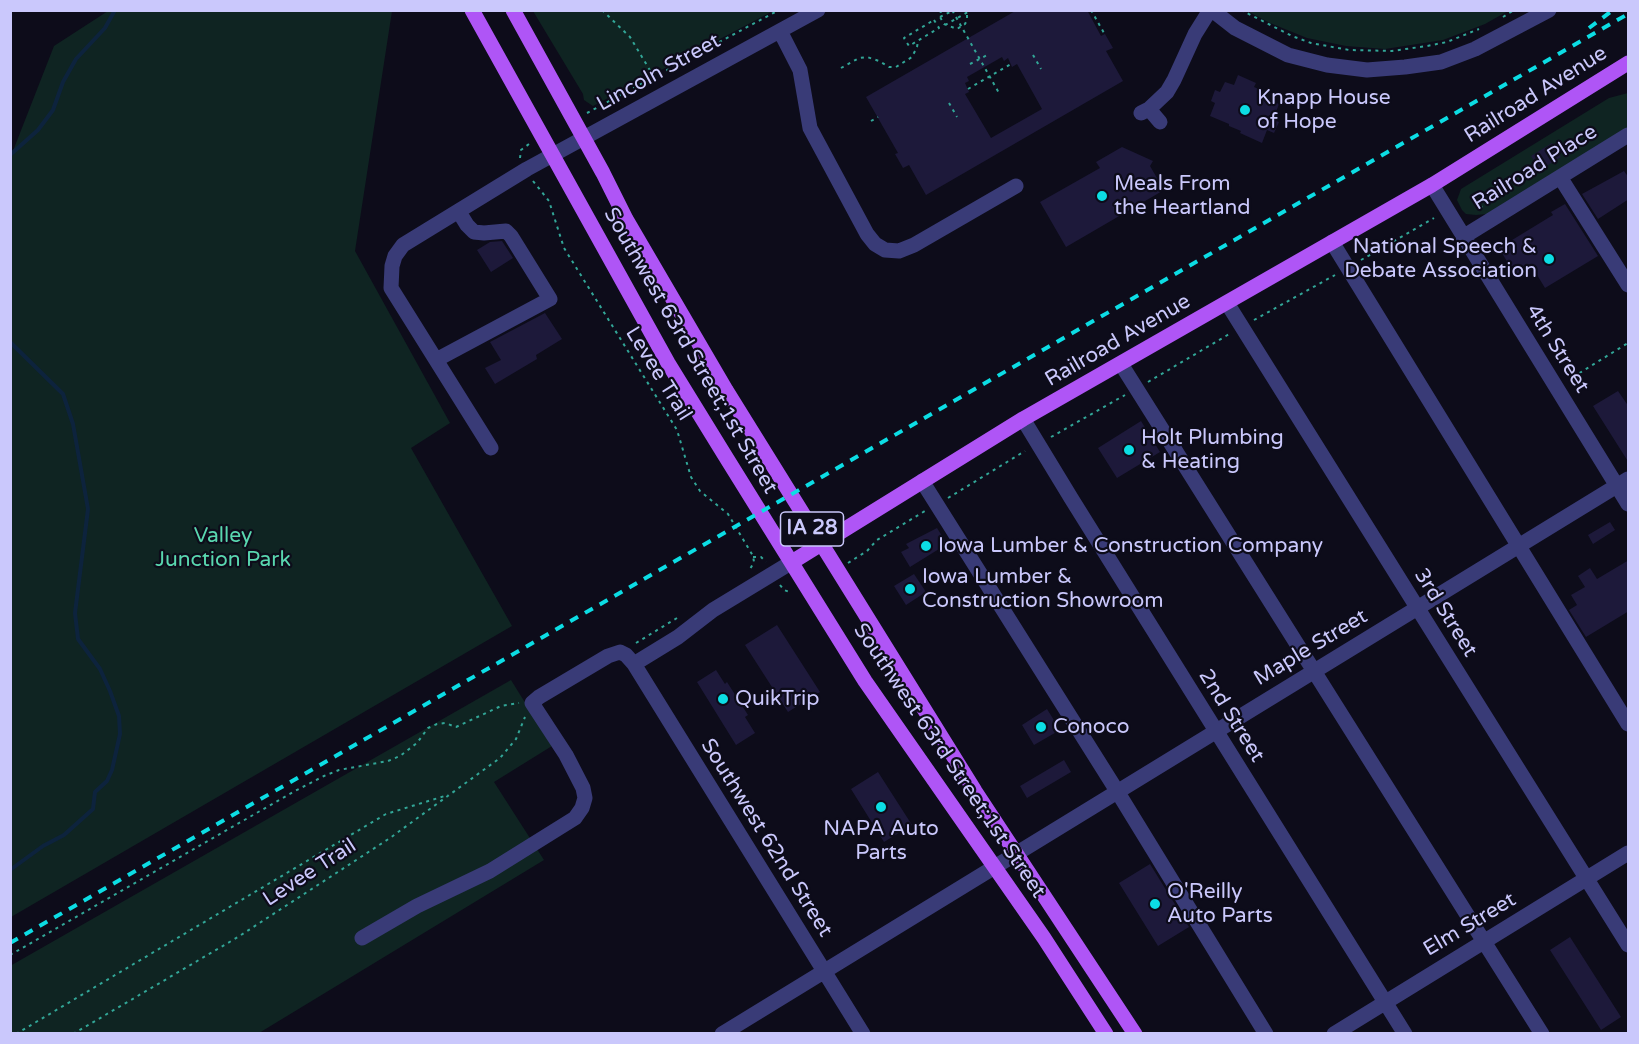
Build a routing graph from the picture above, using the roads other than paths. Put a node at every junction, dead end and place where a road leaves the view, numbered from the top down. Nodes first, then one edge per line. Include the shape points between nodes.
1 (472, 10) edge
2 (513, 10) edge
3 (818, 10) edge
4 (1211, 10) edge
5 (1549, 10) edge
6 (780, 31) junction
7 (1629, 63) edge
8 (1160, 122) dead end
9 (1629, 135) edge
10 (584, 138) junction
11 (553, 155) junction
12 (1560, 177) junction
13 (1432, 185) junction
14 (1016, 186) dead end
15 (459, 212) junction
16 (1463, 237) junction
17 (1332, 242) junction
18 (1629, 285) edge
19 (1227, 303) junction
20 (436, 360) junction
21 (1120, 364) junction
22 (1023, 419) junction
23 (491, 448) dead end
24 (922, 481) junction
25 (1623, 482) edge
26 (1629, 504) edge
27 (821, 544) junction
28 (1517, 546) junction
29 (792, 562) junction
30 (1417, 608) junction
31 (634, 664) junction
32 (1314, 671) junction
33 (1629, 724) edge
34 (1216, 731) junction
35 (1117, 791) junction
36 (1016, 853) junction
37 (1629, 853) edge
38 (994, 867) junction
39 (1587, 879) junction
40 (362, 938) dead end
41 (1484, 941) junction
42 (1629, 945) edge
43 (824, 971) junction
44 (1385, 1002) junction
45 (722, 1034) edge
46 (863, 1034) edge
47 (1106, 1034) edge
48 (1135, 1034) edge
49 (1266, 1034) edge
50 (1334, 1034) edge
51 (1405, 1034) edge
52 (1542, 1034) edge

1 - 11 main road, Southwest 63rd Street;1st Street / IA 28
2 - 10 main road, Southwest 63rd Street;1st Street / IA 28
3 - 6 street, Lincoln Street
4 - 5 street via 1235,28 1288,55 1367,70 1441,62 1475,49
4 - 8 street via 1167,92 1145,111
6 - 10 street, Lincoln Street
6 - 14 street via 800,70 810,128 875,244 899,251 914,245
7 - 13 main road, Railroad Avenue
9 - 12 street, Railroad Place
10 - 11 street, Lincoln Street
10 - 27 main road, Southwest 63rd Street;1st Street / IA 28 via 677,308
11 - 15 street, Lincoln Street
11 - 29 main road, Southwest 63rd Street;1st Street / IA 28 via 668,363
12 - 16 street, Railroad Place
12 - 18 street
13 - 16 street, 4th Street
13 - 17 main road, Railroad Avenue
15 - 20 street, Lincoln Street via 404,246 392,266 391,288
15 - 20 street via 474,232 506,231 550,299
16 - 25 street, 4th Street
17 - 19 main road, Railroad Avenue
17 - 28 street
19 - 21 main road, Railroad Avenue
19 - 30 street, 3rd Street
20 - 23 street, Lincoln Street
21 - 22 main road, Railroad Avenue
21 - 32 street
22 - 24 main road, Railroad Avenue
22 - 34 street, 2nd Street
24 - 27 main road, Railroad Avenue
24 - 35 street
25 - 26 street, 4th Street
25 - 28 street, Maple Street
27 - 29 main road, Railroad Avenue
27 - 36 main road, Southwest 63rd Street;1st Street / IA 28
28 - 30 street, Maple Street
28 - 33 street
29 - 31 street, Railroad Avenue
29 - 38 main road, Southwest 63rd Street;1st Street / IA 28 via 866,681
30 - 32 street, Maple Street
30 - 39 street, 3rd Street
31 - 40 street, Southwest 62nd Street via 621,652 608,656 535,700 583,788 585,798 575,818 496,867
31 - 43 street, Southwest 62nd Street
32 - 34 street, Maple Street
32 - 41 street
34 - 35 street, Maple Street
34 - 44 street, 2nd Street
35 - 36 street, Maple Street
35 - 49 street
36 - 38 street, Maple Street
36 - 48 main road, Southwest 63rd Street;1st Street / IA 28
37 - 39 street, Elm Street
38 - 43 street, Maple Street
38 - 47 main road, Southwest 63rd Street;1st Street / IA 28
39 - 41 street, Elm Street
39 - 42 street, 3rd Street
41 - 44 street, Elm Street
41 - 52 street
43 - 45 street, Maple Street
43 - 46 street, Southwest 62nd Street
44 - 50 street, Elm Street
44 - 51 street, 2nd Street

